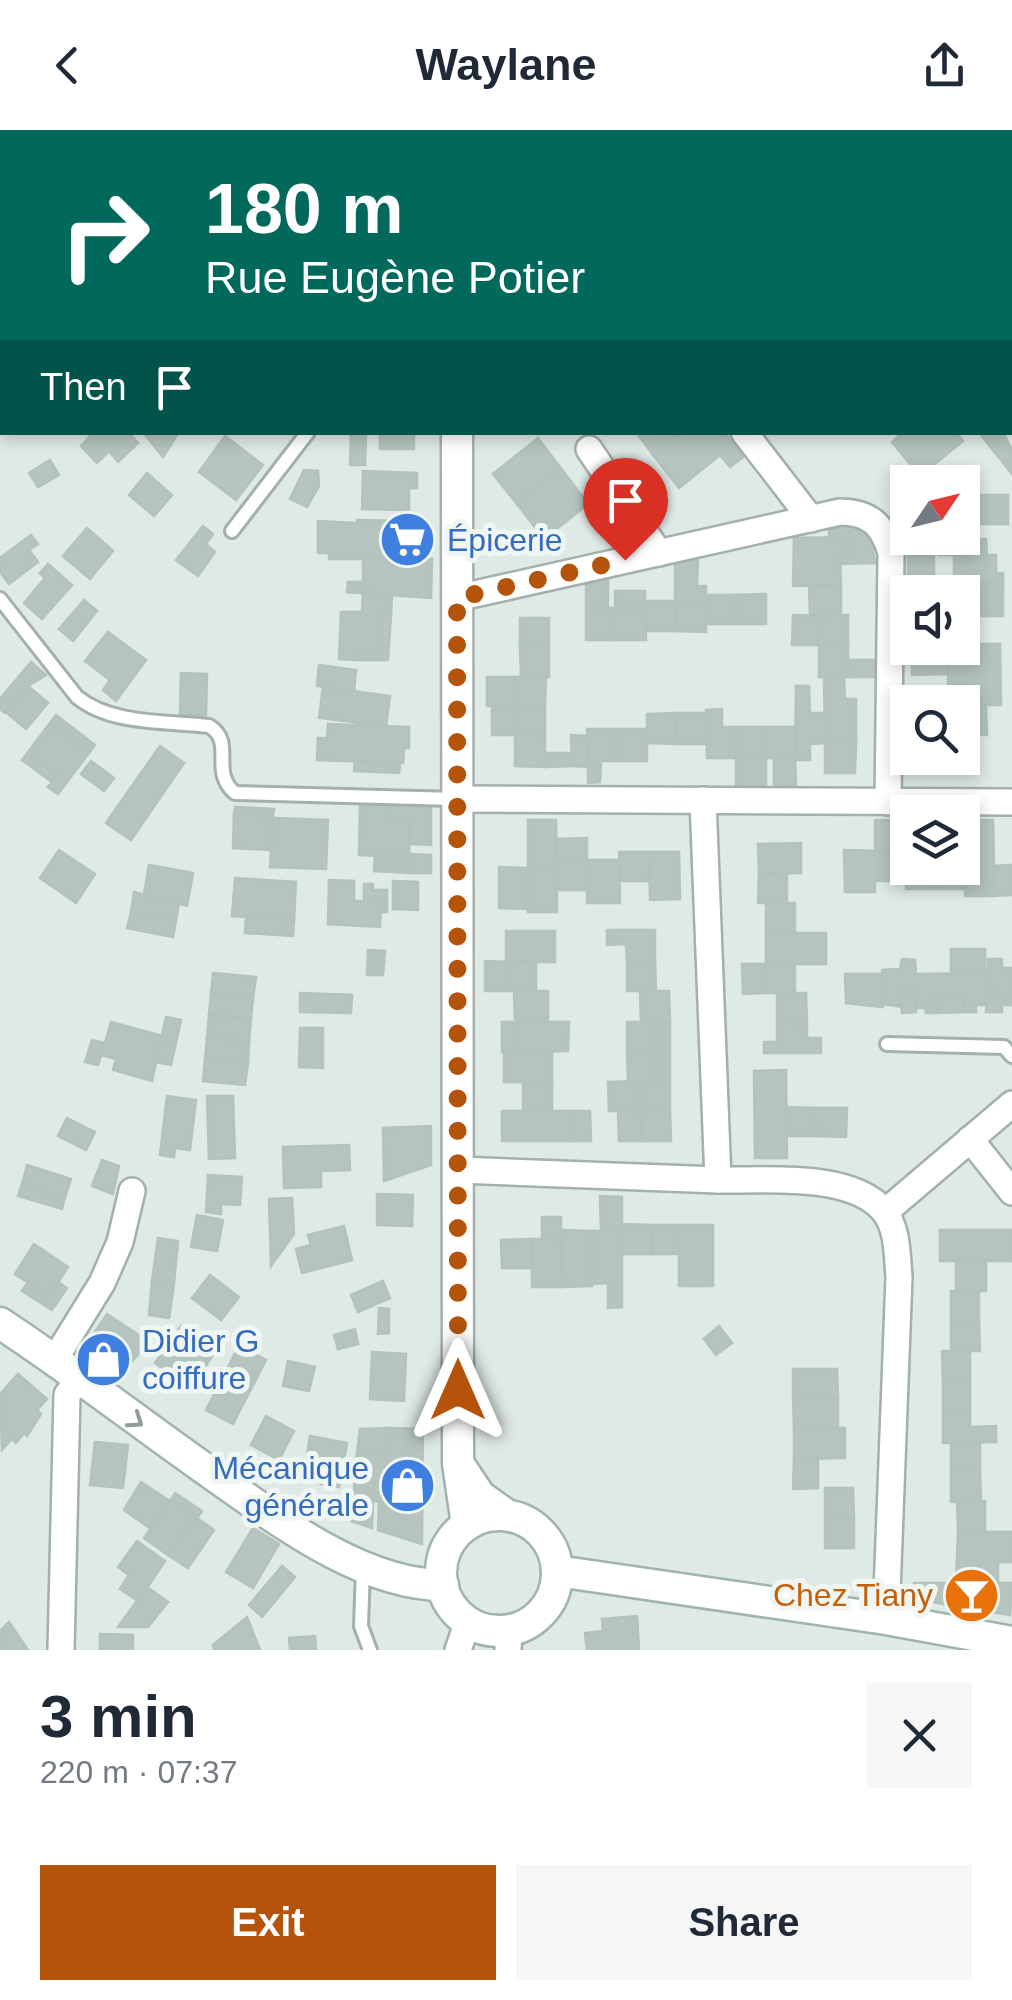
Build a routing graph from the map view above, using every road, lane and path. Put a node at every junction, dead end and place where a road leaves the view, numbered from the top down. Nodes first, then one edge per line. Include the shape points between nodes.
1 (306, 435) edge
2 (457, 435) edge
3 (746, 435) edge
4 (590, 449) dead end
5 (811, 518) junction
6 (232, 531) dead end
7 (659, 553) junction
8 (0, 598) edge
9 (457, 598) junction
10 (458, 799) junction
11 (703, 800) junction
12 (888, 802) junction
13 (1012, 802) edge
14 (888, 1044) dead end
15 (1012, 1056) edge
16 (1012, 1104) edge
17 (970, 1139) junction
18 (459, 1170) junction
19 (718, 1180) junction
20 (132, 1191) dead end
21 (1012, 1192) edge
22 (885, 1212) junction
23 (0, 1324) edge
24 (67, 1368) junction
25 (458, 1464) junction
26 (508, 1516) junction
27 (466, 1524) junction
28 (363, 1566) junction
29 (557, 1571) junction
30 (443, 1585) junction
31 (886, 1618) junction
32 (468, 1621) junction
33 (509, 1640) edge
34 (1012, 1642) edge
35 (61, 1650) edge
36 (370, 1650) edge
37 (458, 1650) edge

1 - 6 lane
2 - 9 main road
3 - 5 street
4 - 7 street
5 - 7 street
5 - 12 street via 856,512 886,534
7 - 9 street
8 - 10 lane via 90,708 218,732 221,776 234,793
9 - 10 main road
10 - 11 street
10 - 18 main road
11 - 12 street
11 - 19 street
12 - 13 street
14 - 15 lane via 1004,1047
16 - 17 street
17 - 21 street
17 - 22 street
18 - 19 street
18 - 25 main road
19 - 22 street via 836,1184
20 - 24 street via 120,1242
22 - 31 street via 900,1277
23 - 24 main road
24 -> 28 main road via 286,1526
24 - 35 street
25 - 26 main road via 480,1496
25 - 27 main road
26 - 27 main road
26 - 29 main road via 546,1538
27 - 30 main road via 446,1551
28 - 30 main road
28 - 36 lane via 361,1626
29 - 31 main road
29 - 33 main road via 556,1588 538,1616
30 - 32 main road
31 - 34 main road
32 - 33 main road
32 - 37 street

